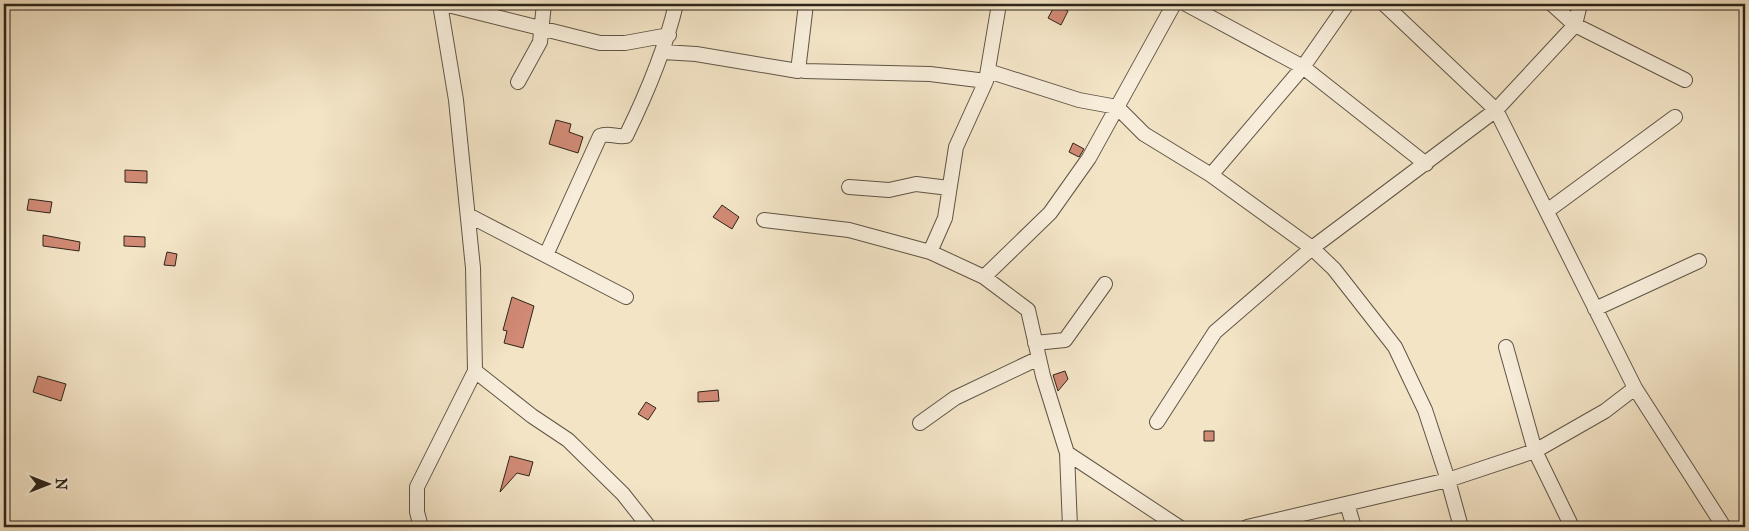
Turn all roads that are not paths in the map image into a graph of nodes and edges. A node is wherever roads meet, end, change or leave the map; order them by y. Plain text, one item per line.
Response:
1 (440, 4) edge
2 (444, 4) edge
3 (544, 4) edge
4 (676, 4) edge
5 (806, 4) edge
6 (998, 4) edge
7 (1174, 4) edge
8 (1186, 4) edge
9 (1346, 4) edge
10 (1384, 4) edge
11 (1552, 4) edge
12 (1580, 4) edge
13 (1575, 25) junction
14 (542, 28) junction
15 (669, 35) junction
16 (663, 52) junction
17 (1303, 67) junction
18 (804, 71) dead end
19 (987, 76) junction
20 (1685, 80) dead end
21 (518, 82) dead end
22 (1117, 108) junction
23 (1496, 110) junction
24 (1674, 117) dead end
25 (1426, 164) junction
26 (1211, 175) junction
27 (848, 187) dead end
28 (949, 188) junction
29 (1547, 211) junction
30 (468, 215) junction
31 (764, 220) dead end
32 (1312, 248) junction
33 (930, 252) junction
34 (546, 255) junction
35 (1699, 261) dead end
36 (984, 276) junction
37 (1105, 284) dead end
38 (626, 297) dead end
39 (1595, 309) junction
40 (1035, 343) junction
41 (1506, 347) dead end
42 (1039, 358) junction
43 (475, 371) junction
44 (1635, 388) junction
45 (1157, 422) dead end
46 (920, 423) dead end
47 (1535, 451) junction
48 (1067, 453) junction
49 (1448, 480) junction
50 (1347, 504) junction
51 (421, 527) edge
52 (649, 527) edge
53 (1070, 527) edge
54 (1179, 527) edge
55 (1247, 527) edge
56 (1354, 527) edge
57 (1460, 527) edge
58 (1572, 527) edge
59 (1724, 527) edge

1 - 30 street
2 - 14 street
3 - 14 street
4 - 15 street
5 - 16 street
6 - 19 street
7 - 22 street
8 - 17 street
9 - 17 street
10 - 23 street
11 - 13 street
12 - 13 street
13 - 20 street
13 - 23 street
14 - 15 street
14 - 21 street
15 - 16 street
16 - 34 street
17 - 25 street
17 - 26 street
18 - 19 street
19 - 22 street
19 - 28 street
22 - 26 street
22 - 36 street
23 - 25 street
23 - 29 street
24 - 29 street
25 - 32 street
26 - 32 street
27 - 28 street
28 - 33 street
29 - 39 street
30 - 34 street
30 - 43 street
31 - 33 street
32 - 45 street
32 - 49 street
33 - 36 street
34 - 38 street
35 - 39 street
36 - 40 street
37 - 40 street
39 - 44 street
40 - 42 street
41 - 47 street
42 - 46 street
42 - 48 street
43 - 51 street
43 - 52 street
44 - 47 street
44 - 59 street
47 - 49 street
47 - 58 street
48 - 53 street
48 - 54 street
49 - 50 street
49 - 57 street
50 - 55 street
50 - 56 street

